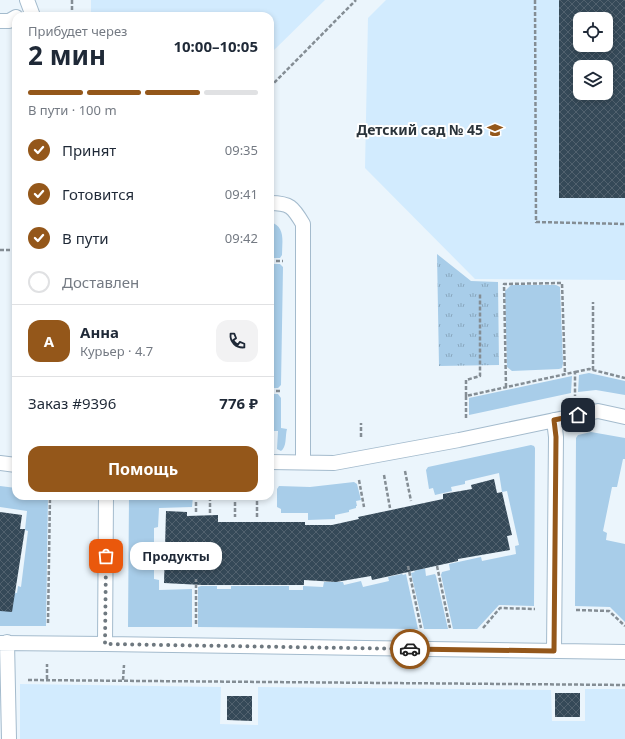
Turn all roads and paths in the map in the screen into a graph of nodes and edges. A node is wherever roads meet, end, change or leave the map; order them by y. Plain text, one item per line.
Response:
1 (72, 0) edge
2 (356, 0) edge
3 (535, 0) edge
4 (72, 12) edge
5 (12, 19) edge
6 (0, 21) edge
7 (274, 83) edge
8 (274, 203) edge
9 (625, 224) edge
10 (0, 250) edge
11 (12, 250) edge
12 (274, 260) edge
13 (286, 260) dead end
14 (480, 293) dead end
15 (593, 302) dead end
16 (593, 370) junction
17 (575, 372) junction
18 (565, 374) junction
19 (625, 378) edge
20 (506, 387) junction
21 (274, 391) edge
22 (284, 391) dead end
23 (466, 396) junction
24 (578, 415) junction
25 (625, 417) edge
26 (554, 420) junction
27 (361, 423) dead end
28 (469, 437) junction
29 (360, 441) dead end
30 (274, 462) edge
31 (303, 462) junction
32 (0, 463) edge
33 (12, 464) edge
34 (405, 468) dead end
35 (383, 473) dead end
36 (359, 478) dead end
37 (50, 500) edge
38 (106, 500) edge
39 (196, 500) edge
40 (210, 500) edge
41 (235, 500) edge
42 (257, 500) edge
43 (411, 501) dead end
44 (364, 507) dead end
45 (390, 508) dead end
46 (210, 513) dead end
47 (196, 514) dead end
48 (235, 517) dead end
49 (257, 517) dead end
50 (408, 566) dead end
51 (437, 566) dead end
52 (196, 579) dead end
53 (536, 601) dead end
54 (536, 609) dead end
55 (48, 630) dead end
56 (196, 631) dead end
57 (422, 632) dead end
58 (451, 633) dead end
59 (4, 642) edge
60 (105, 644) junction
61 (554, 651) junction
62 (625, 652) edge
63 (8, 679) junction
64 (625, 685) edge
65 (9, 739) edge

1 - 4 path
2 - 7 path
3 - 9 path
5 - 6 lane
8 - 31 lane
10 - 11 path
12 - 13 path
14 - 23 path
15 - 16 path
16 - 17 path
16 - 19 path
17 - 18 path
17 - 24 path
18 - 20 path
18 - 20 path
20 - 23 path
21 - 22 path
23 - 28 path
24 - 25 lane
24 - 26 lane
26 - 28 lane
26 - 61 lane
27 - 29 path
28 - 31 lane
30 - 31 lane
32 - 33 lane
34 - 43 path
35 - 45 path
36 - 44 path
37 - 55 path
38 - 60 lane
39 - 47 path
40 - 46 path
41 - 48 path
42 - 49 path
50 - 57 path
51 - 58 path
52 - 56 path
53 - 54 path
59 - 60 lane
59 - 63 lane
60 - 61 lane
61 - 62 lane
63 - 64 path
63 - 65 lane

